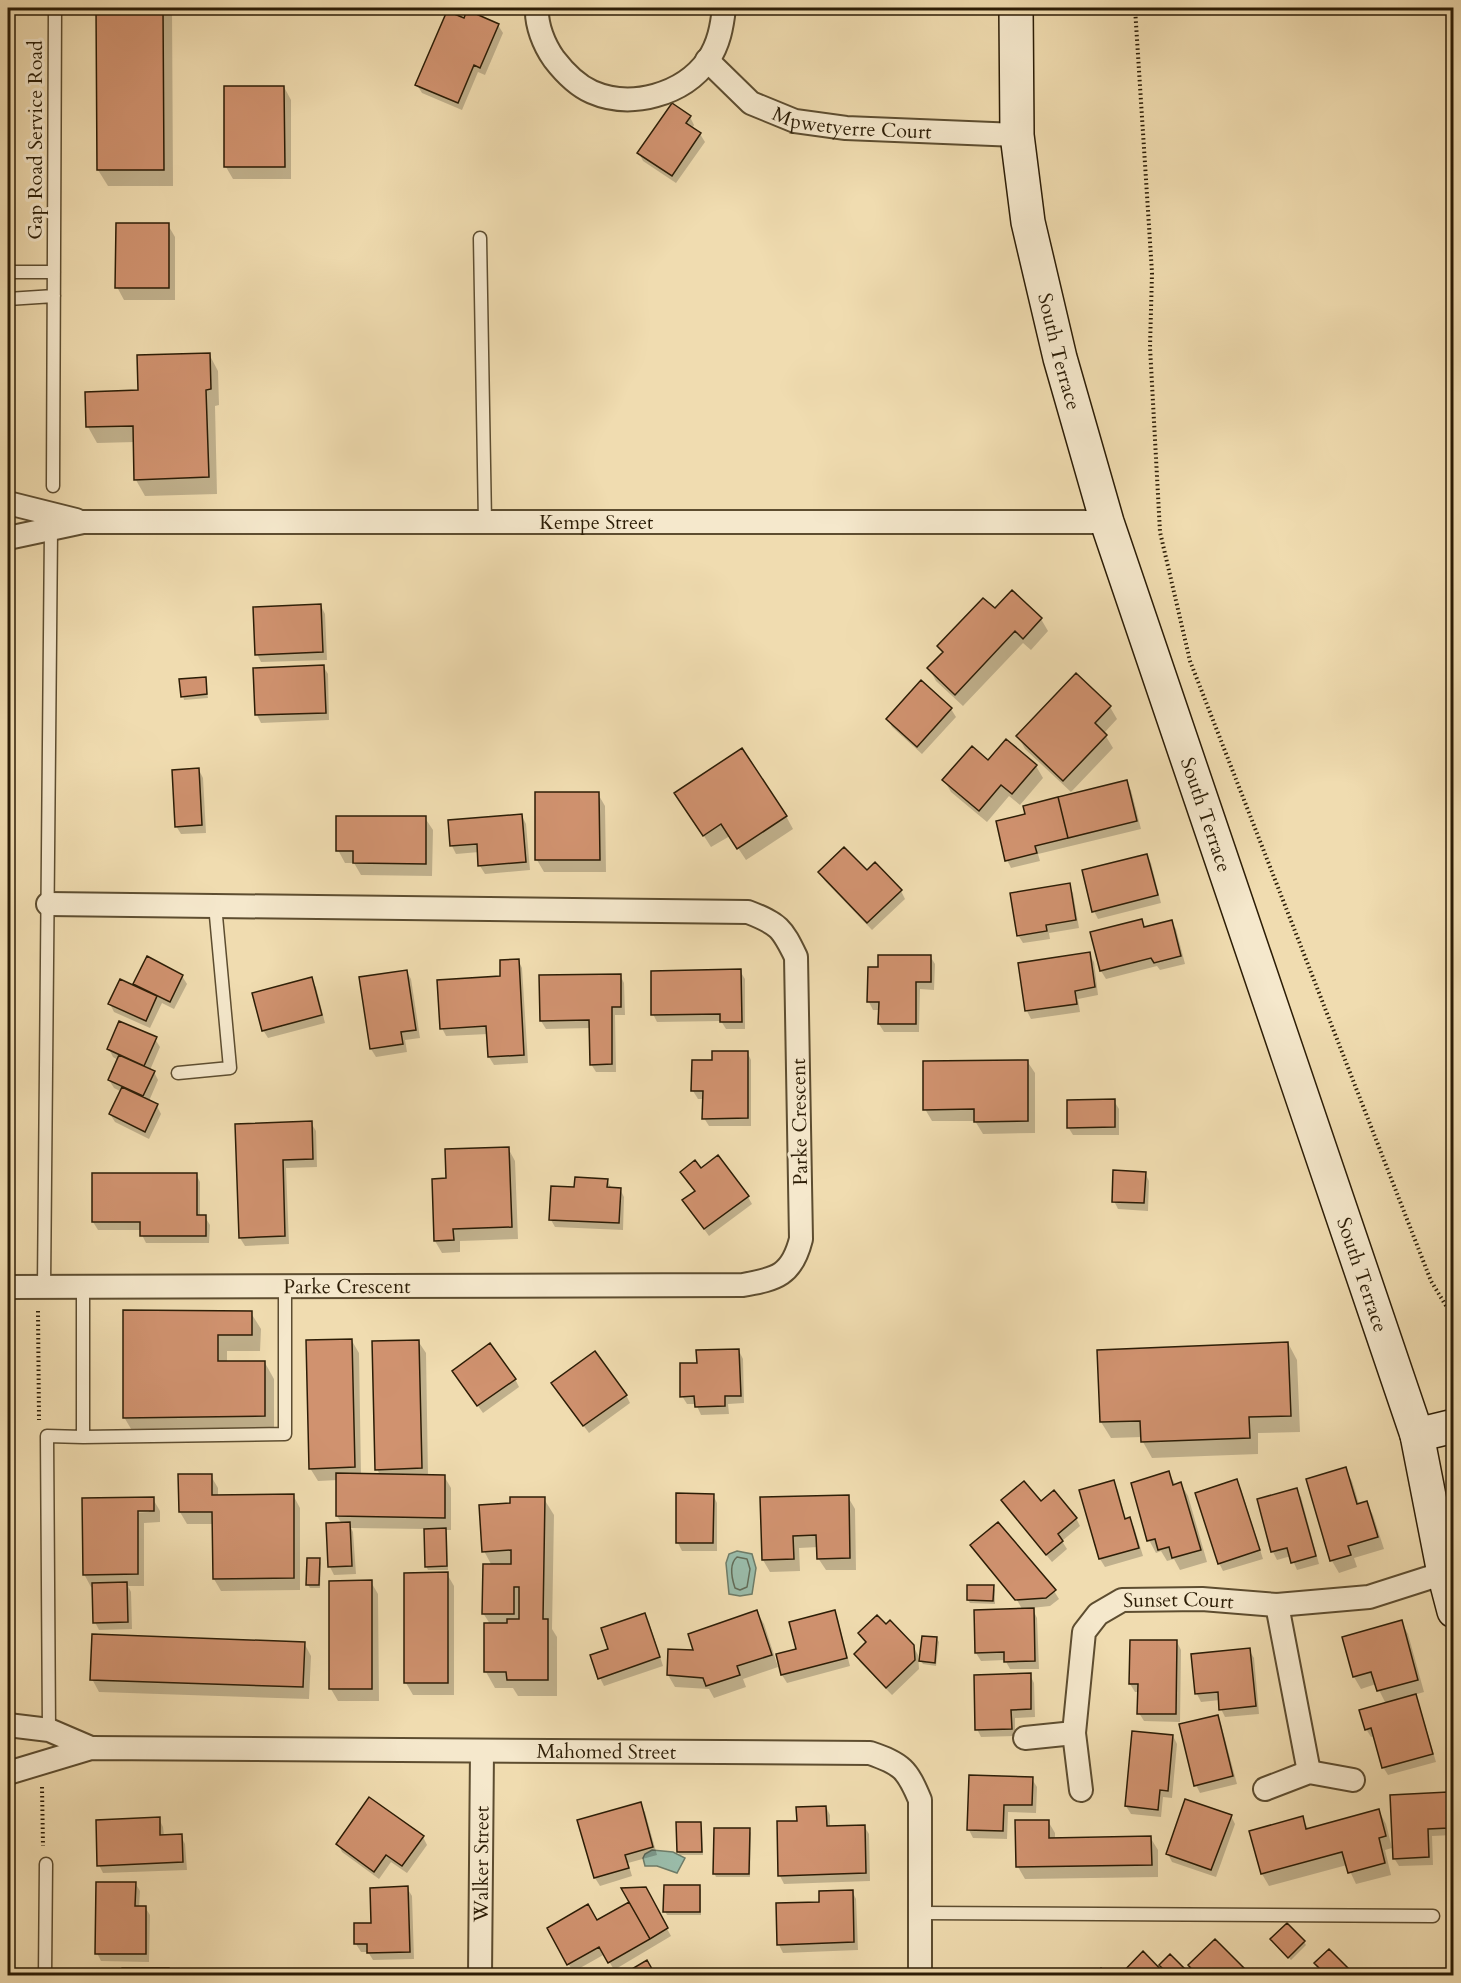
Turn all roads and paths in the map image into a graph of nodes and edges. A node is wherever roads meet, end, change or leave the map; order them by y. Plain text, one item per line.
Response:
1 (55, 8) edge
2 (537, 8) edge
3 (724, 8) edge
4 (1016, 8) edge
5 (1135, 8) edge
6 (707, 60) junction
7 (1017, 135) junction
8 (480, 238) dead end
9 (8, 272) edge
10 (54, 272) junction
11 (54, 296) junction
12 (8, 299) edge
13 (53, 486) dead end
14 (8, 503) edge
15 (51, 521) junction
16 (485, 522) junction
17 (1107, 522) junction
18 (8, 538) edge
19 (48, 904) junction
20 (215, 905) junction
21 (178, 1074) dead end
22 (41, 1286) junction
23 (285, 1286) junction
24 (8, 1287) edge
25 (83, 1287) junction
26 (1454, 1319) edge
27 (1454, 1426) edge
28 (47, 1436) junction
29 (1417, 1436) junction
30 (83, 1437) junction
31 (1444, 1573) junction
32 (1277, 1605) junction
33 (1454, 1611) edge
34 (8, 1725) edge
35 (49, 1730) junction
36 (1074, 1733) junction
37 (1025, 1738) dead end
38 (92, 1748) junction
39 (482, 1751) junction
40 (46, 1762) junction
41 (1309, 1772) junction
42 (8, 1773) edge
43 (1353, 1780) dead end
44 (1265, 1789) dead end
45 (1081, 1790) dead end
46 (46, 1864) joint
47 (920, 1913) junction
48 (1434, 1916) dead end
49 (45, 1976) edge
50 (480, 1976) edge
51 (920, 1976) edge

1 - 10 lane, Gap Road Service Road
2 - 6 street
3 - 6 street
4 - 7 street, South Terrace
5 - 26 path
6 - 7 street, Mpwetyerre Court
7 - 17 street, South Terrace
8 - 16 lane
9 - 10 lane
10 - 11 lane, Gap Road Service Road
11 - 12 lane
11 - 13 lane, Gap Road Service Road
14 - 15 street, Kempe Street
15 - 16 street, Kempe Street
15 - 18 street, Kempe Street
15 - 19 lane
16 - 17 street, Kempe Street
17 - 29 street, South Terrace
19 - 20 street, Parke Crescent
19 - 22 lane
20 - 21 lane
20 - 23 street, Parke Crescent
22 - 24 street, Parke Crescent
22 - 25 street, Parke Crescent
22 - 28 path
23 - 25 street, Parke Crescent
23 - 30 lane
25 - 30 lane
27 - 29 street
28 - 30 lane
28 - 35 lane
29 - 31 street, South Terrace
31 - 32 street, Sunset Court
31 - 33 street, South Terrace
32 - 36 street, Sunset Court
32 - 41 street
34 - 35 street, Mahomed Street
35 - 38 street, Mahomed Street
35 - 40 street
36 - 37 street
36 - 45 street, Sunset Court
38 - 39 street, Mahomed Street
38 - 40 street, Mahomed Street
39 - 47 street, Mahomed Street
39 - 50 street, Walker Street
40 - 42 street, Mahomed Street
40 - 46 path
41 - 43 street
41 - 44 street
46 - 49 lane
47 - 48 lane
47 - 51 street, Mahomed Street

